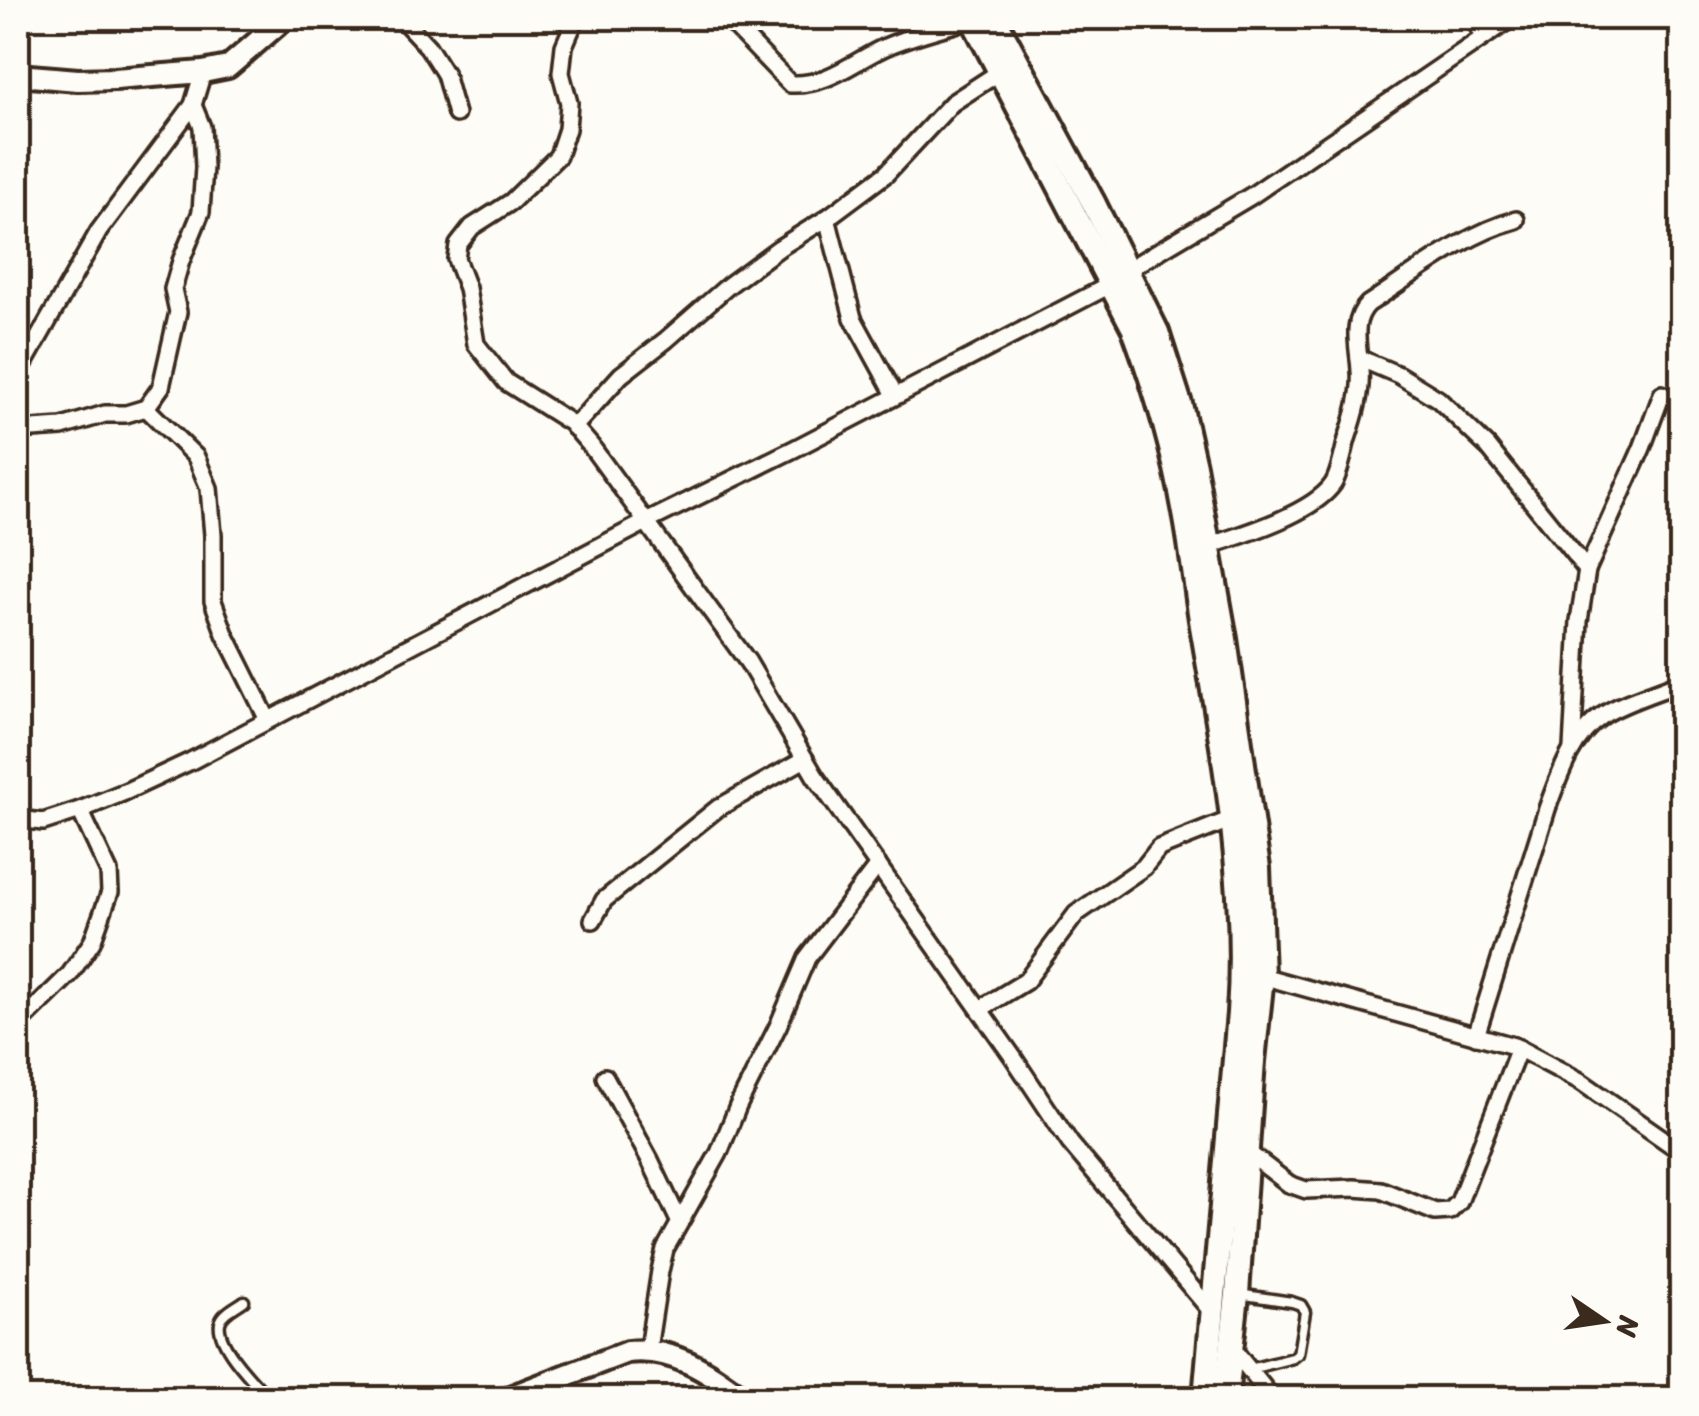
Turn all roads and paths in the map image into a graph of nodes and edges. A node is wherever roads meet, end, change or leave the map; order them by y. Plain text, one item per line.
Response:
1 (285, 18) edge
2 (401, 18) edge
3 (576, 18) edge
4 (727, 18) edge
5 (979, 18) edge
6 (1472, 18) edge
7 (1512, 18) edge
8 (1485, 36) junction
9 (1001, 71) junction
10 (203, 72) junction
11 (18, 75) edge
12 (194, 105) junction
13 (456, 114) dead end
14 (827, 218) junction
15 (1516, 220) dead end
16 (1119, 277) junction
17 (1359, 358) junction
18 (18, 374) edge
19 (1662, 394) dead end
20 (895, 395) junction
21 (146, 408) junction
22 (574, 426) junction
23 (18, 430) edge
24 (646, 522) junction
25 (1208, 546) junction
26 (1587, 570) junction
27 (1682, 682) edge
28 (268, 720) junction
29 (1572, 753) junction
30 (805, 759) junction
31 (80, 810) junction
32 (1232, 819) junction
33 (19, 822) edge
34 (878, 864) junction
35 (592, 920) dead end
36 (1262, 976) junction
37 (980, 1009) junction
38 (18, 1025) edge
39 (1476, 1036) junction
40 (1519, 1048) junction
41 (605, 1078) dead end
42 (1246, 1151) junction
43 (1682, 1152) edge
44 (679, 1221) junction
45 (1237, 1294) junction
46 (244, 1302) dead end
47 (1212, 1311) junction
48 (1231, 1347) junction
49 (648, 1349) junction
50 (1250, 1368) junction
51 (269, 1398) edge
52 (506, 1398) edge
53 (743, 1398) edge
54 (1204, 1398) edge
55 (1226, 1398) edge
56 (1272, 1398) edge

1 - 10 street
2 - 13 street
3 - 22 street
4 - 5 street
5 - 9 main road
5 - 16 main road
6 - 8 street
7 - 8 street
8 - 16 street
9 - 14 street
9 - 16 main road
10 - 11 street
10 - 12 street
12 - 18 street
12 - 21 street
14 - 20 street
14 - 22 street
15 - 17 street
16 - 20 street
16 - 25 main road
16 - 32 main road
17 - 25 street
17 - 26 street
19 - 26 street
20 - 24 street
21 - 23 street
21 - 28 street
22 - 24 street
24 - 28 street
24 - 30 street
25 - 36 main road
26 - 29 street
27 - 29 street
28 - 31 street
29 - 39 street
30 - 34 street
30 - 35 street
31 - 33 street
31 - 38 street
32 - 37 street
32 - 47 main road
34 - 37 street
34 - 44 street
36 - 39 street
36 - 42 main road
37 - 47 street
39 - 40 street
40 - 42 street
40 - 43 street
41 - 44 street
42 - 45 main road
44 - 49 street
45 - 48 main road
45 - 50 lane
46 - 51 lane
47 - 54 main road
48 - 50 street
48 - 55 main road
49 - 52 street
49 - 53 street
50 - 56 street

